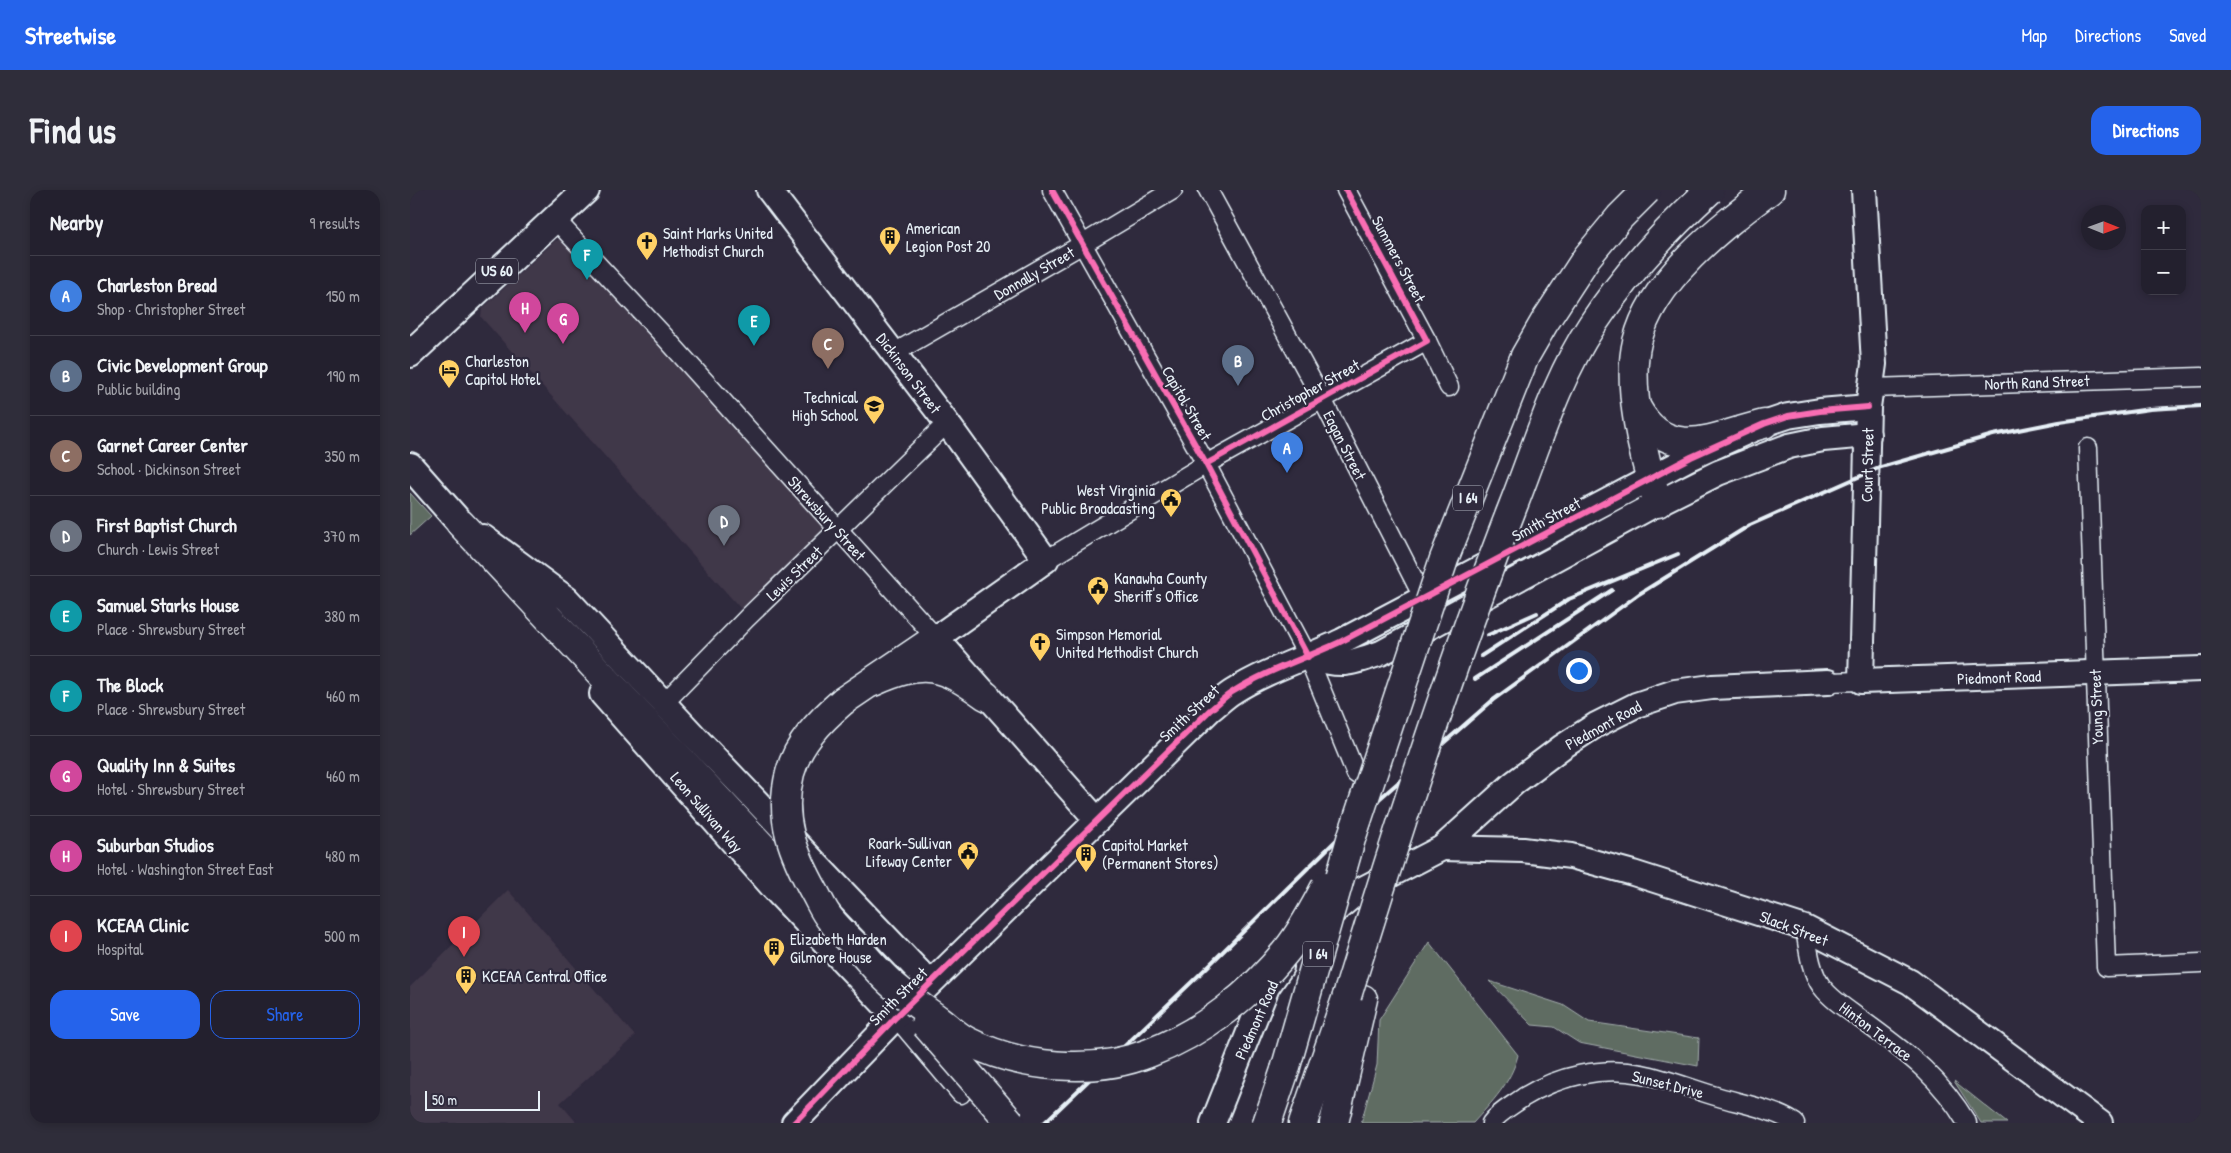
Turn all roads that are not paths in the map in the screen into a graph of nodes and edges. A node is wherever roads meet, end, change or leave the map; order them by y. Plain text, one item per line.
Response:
1 (586, 190) edge
2 (768, 190) edge
3 (1052, 190) edge
4 (1173, 190) edge
5 (1208, 190) edge
6 (1346, 190) edge
7 (1647, 190) edge
8 (1710, 190) edge
9 (1770, 190) edge
10 (1864, 190) edge
11 (554, 218) junction
12 (1083, 244) junction
13 (1427, 341) junction
14 (894, 353) junction
15 (410, 354) edge
16 (2201, 377) edge
17 (1449, 388) dead end
18 (1870, 398) junction
19 (1322, 399) junction
20 (1637, 407) junction
21 (947, 423) junction
22 (1764, 424) junction
23 (1868, 435) junction
24 (2088, 448) dead end
25 (1206, 464) junction
26 (410, 466) edge
27 (1654, 491) junction
28 (462, 524) junction
29 (837, 529) junction
30 (1046, 560) junction
31 (1424, 598) junction
32 (1435, 623) junction
33 (936, 638) junction
34 (1308, 657) junction
35 (2201, 669) edge
36 (2095, 674) junction
37 (873, 682) junction
38 (1828, 682) joint
39 (1860, 682) junction
40 (986, 696) junction
41 (664, 703) junction
42 (1356, 774) dead end
43 (1097, 820) junction
44 (1351, 839) junction
45 (1442, 848) junction
46 (829, 918) junction
47 (1805, 928) junction
48 (2201, 963) edge
49 (930, 983) junction
50 (893, 986) junction
51 (1355, 997) junction
52 (896, 1018) junction
53 (962, 1094) dead end
54 (794, 1123) edge
55 (1011, 1123) edge
56 (1213, 1123) edge
57 (1267, 1123) edge
58 (1304, 1123) edge
59 (1334, 1123) edge
60 (1491, 1123) edge
61 (1795, 1123) edge
62 (1967, 1123) edge
63 (2100, 1123) edge

1 - 11 main road, US 60
2 - 14 street, Dickinson Street
3 - 12 street, Capitol Street
4 - 12 street, Donnally Street
5 - 19 street, Eagan Street
6 - 13 street, Summers Street
7 - 44 highway, I 64, bridge
8 - 51 highway, I 64, bridge
9 - 20 highway
10 - 18 street, Court Street
11 - 15 main road, US 60
11 - 29 street, Shrewsbury Street
12 - 14 street, Donnally Street
12 - 25 street, Capitol Street
13 - 17 street, Summers Street
13 - 19 street, Christopher Street
14 - 21 street, Dickinson Street
16 - 18 street, North Rand Street
18 - 22 street, Smith Street
18 - 23 street, Court Street
19 - 25 street, Christopher Street
19 - 31 street, Eagan Street
20 - 22 highway
20 - 27 highway
21 - 29 street, Lewis Street
21 - 30 street, Dickinson Street
22 - 27 street, Smith Street
23 - 27 street, Smith Street
23 - 39 street, Court Street
24 - 36 street, Young Street
25 - 30 street, Christopher Street
25 - 34 street, Capitol Street
26 - 28 main road, Leon Sullivan Way
27 - 31 street, Smith Street
27 - 32 street, Smith Street
28 - 41 street, Leon Sullivan Way
28 - 46 highway, bridge
28 - 52 street, Leon Sullivan Way
29 - 33 street, Shrewsbury Street
29 - 41 street, Lewis Street
30 - 33 street, Christopher Street
31 - 32 street, Eagan Street
31 - 34 street, Smith Street
32 - 34 street, Smith Street
33 - 37 highway
33 - 40 street, Shrewsbury Street
34 - 42 street, Capitol Street
34 - 43 street, Smith Street
35 - 36 street, Piedmont Road
36 - 39 street, Piedmont Road
36 - 48 street, Young Street
37 - 40 highway
37 - 46 highway, bridge
38 - 39 street, Piedmont Road
38 - 45 street, Piedmont Road
40 - 43 street, Shrewsbury Street
41 - 49 street, Leon Sullivan Way
43 - 49 street, Smith Street
44 - 50 highway, bridge
44 - 57 highway, I 64, bridge
45 - 47 street, Slack Street
45 - 56 street, Piedmont Road
46 - 50 highway, bridge
47 - 62 street, Hinton Terrace
47 - 63 street, Slack Street
49 - 52 street, Smith Street
50 - 55 highway, bridge
51 - 58 highway, I 64
51 - 59 highway
52 - 53 street, Leon Sullivan Way
52 - 54 street, Smith Street
60 - 61 street, Sunset Drive

